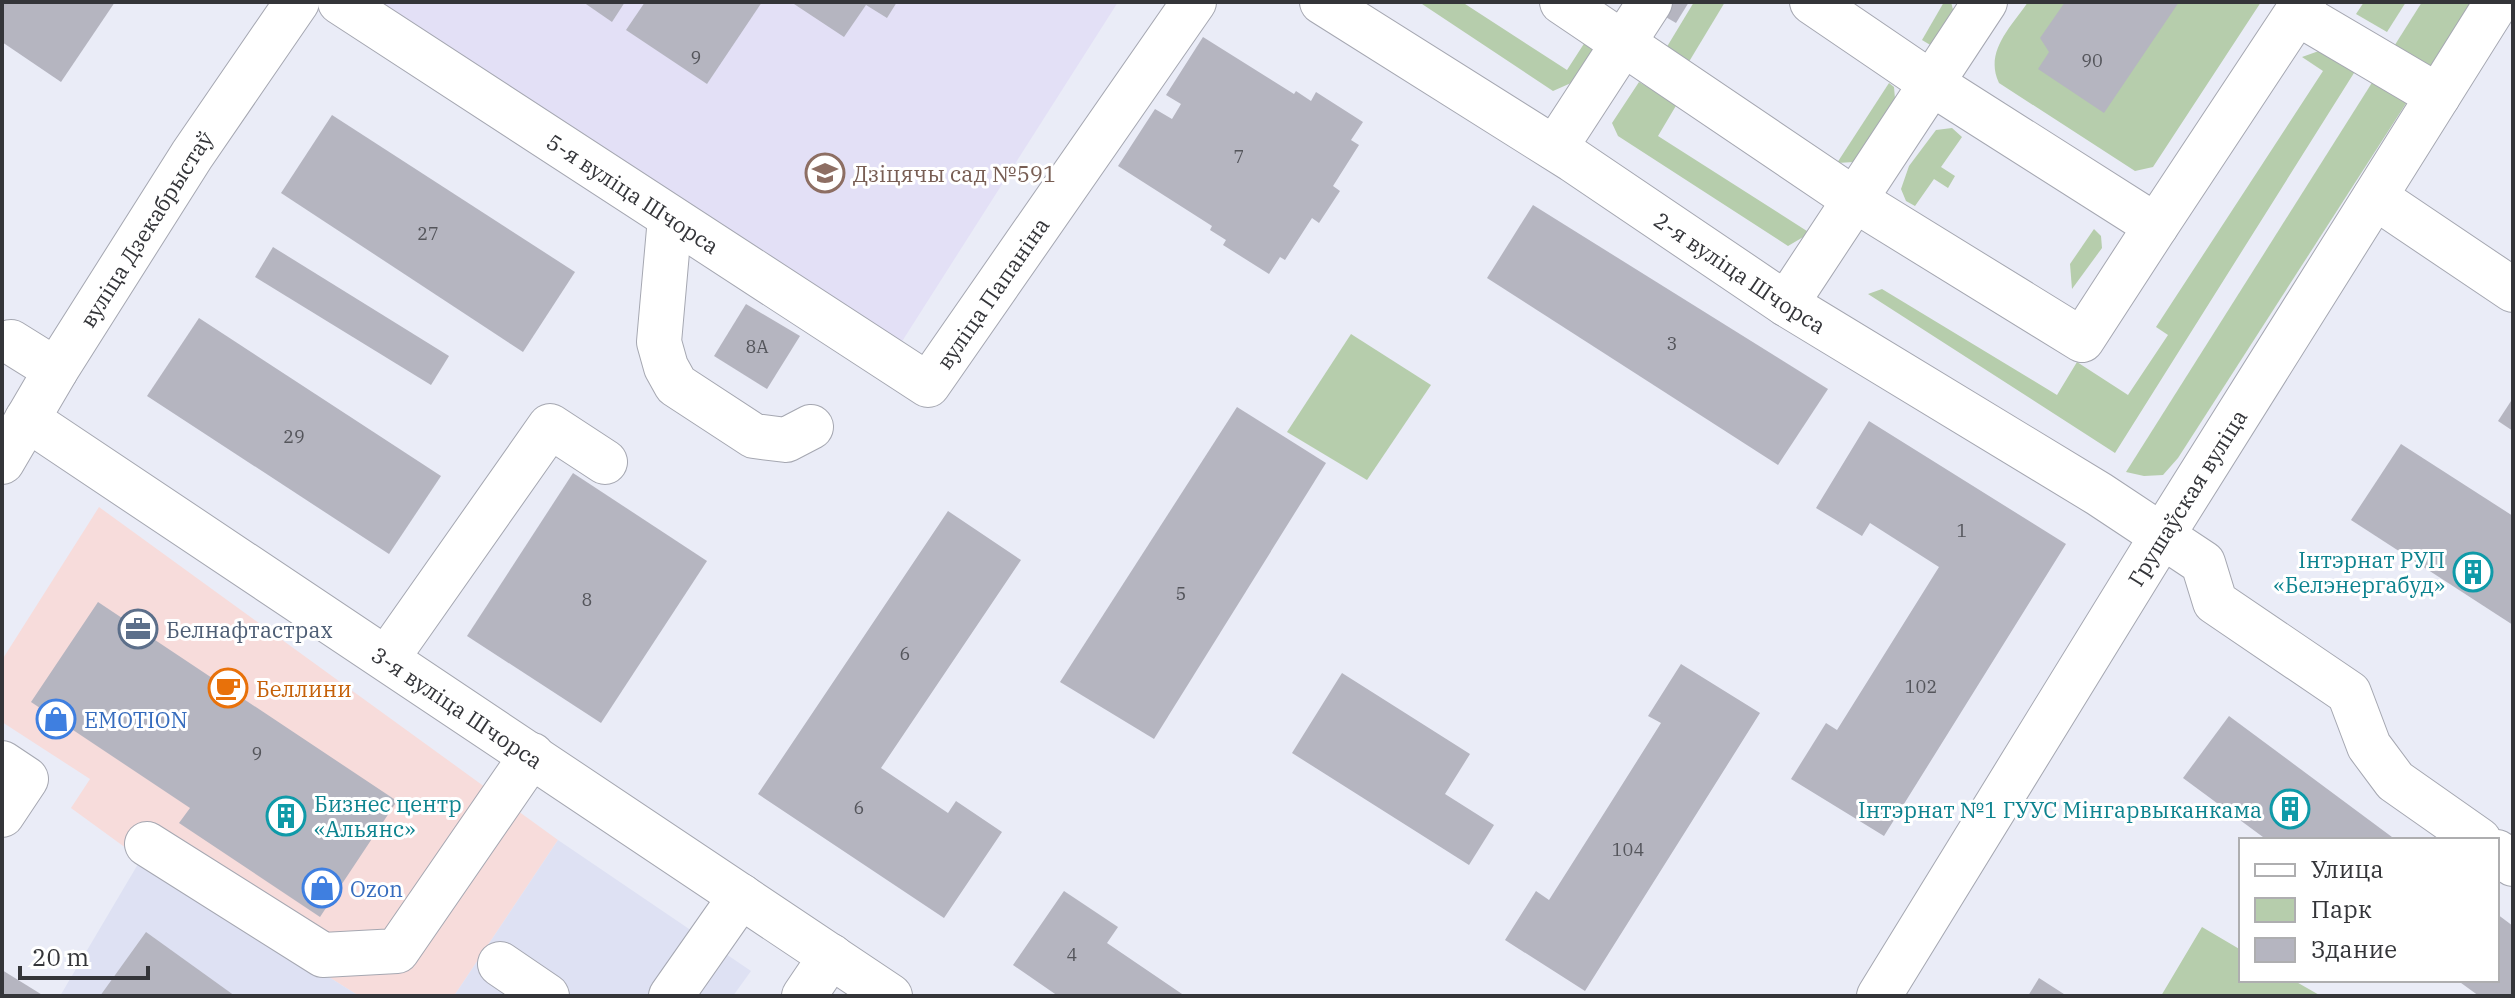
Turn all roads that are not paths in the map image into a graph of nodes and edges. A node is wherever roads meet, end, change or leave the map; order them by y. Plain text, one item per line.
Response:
1 (297, 2) edge
2 (340, 2) edge
3 (1194, 2) edge
4 (1322, 2) edge
5 (1562, 2) edge
6 (1650, 2) edge
7 (1812, 2) edge
8 (1985, 2) edge
9 (2497, 2) edge
10 (2300, 8) edge
11 (1623, 43) junction
12 (1931, 83) junction
13 (2438, 96) junction
14 (1555, 148) junction
15 (2375, 197) junction
16 (1855, 200) junction
17 (670, 218) junction
18 (2156, 226) junction
19 (2513, 290) edge
20 (1786, 304) junction
21 (11, 342) dead end
22 (56, 370) junction
23 (928, 385) joint
24 (27, 419) junction
25 (811, 427) dead end
26 (2, 462) edge
27 (605, 462) dead end
28 (2162, 536) junction
29 (387, 658) junction
30 (532, 755) junction
31 (2, 763) edge
32 (2, 815) edge
33 (2476, 838) edge
34 (147, 844) dead end
35 (741, 896) junction
36 (831, 956) junction
37 (500, 964) dead end
38 (547, 996) edge
39 (671, 996) edge
40 (804, 996) edge
41 (890, 996) edge
42 (1879, 996) edge

1 - 22 street, вуліца Дзекабрыстаў
2 - 17 street, 5-я вуліца Шчорса
3 - 23 street, вуліца Папаніна
4 - 14 street, 2-я вуліца Шчорса
5 - 11 street
6 - 11 street
7 - 12 street
8 - 12 street
9 - 13 street, Грушаўская вуліца
10 - 13 street
10 - 18 street
11 - 14 street
11 - 16 street
12 - 16 street
12 - 18 street
13 - 15 street, Грушаўская вуліца
14 - 20 street, 2-я вуліца Шчорса
15 - 19 street
15 - 28 street, Грушаўская вуліца
16 - 18 street
16 - 20 street
17 - 23 street, 5-я вуліца Шчорса
17 - 25 street
20 - 28 street, 2-я вуліца Шчорса
21 - 22 street
22 - 24 street, вуліца Дзекабрыстаў
24 - 26 street, вуліца Дзекабрыстаў
24 - 29 street, 3-я вуліца Шчорса
27 - 29 street
28 - 33 street, 2-я вуліца Шчорса
28 - 42 street, Грушаўская вуліца
29 - 30 street, 3-я вуліца Шчорса
30 - 34 street
30 - 35 street, 3-я вуліца Шчорса
31 - 32 street
35 - 36 street, 3-я вуліца Шчорса
35 - 39 street
36 - 40 street
36 - 41 street, 3-я вуліца Шчорса
37 - 38 street

